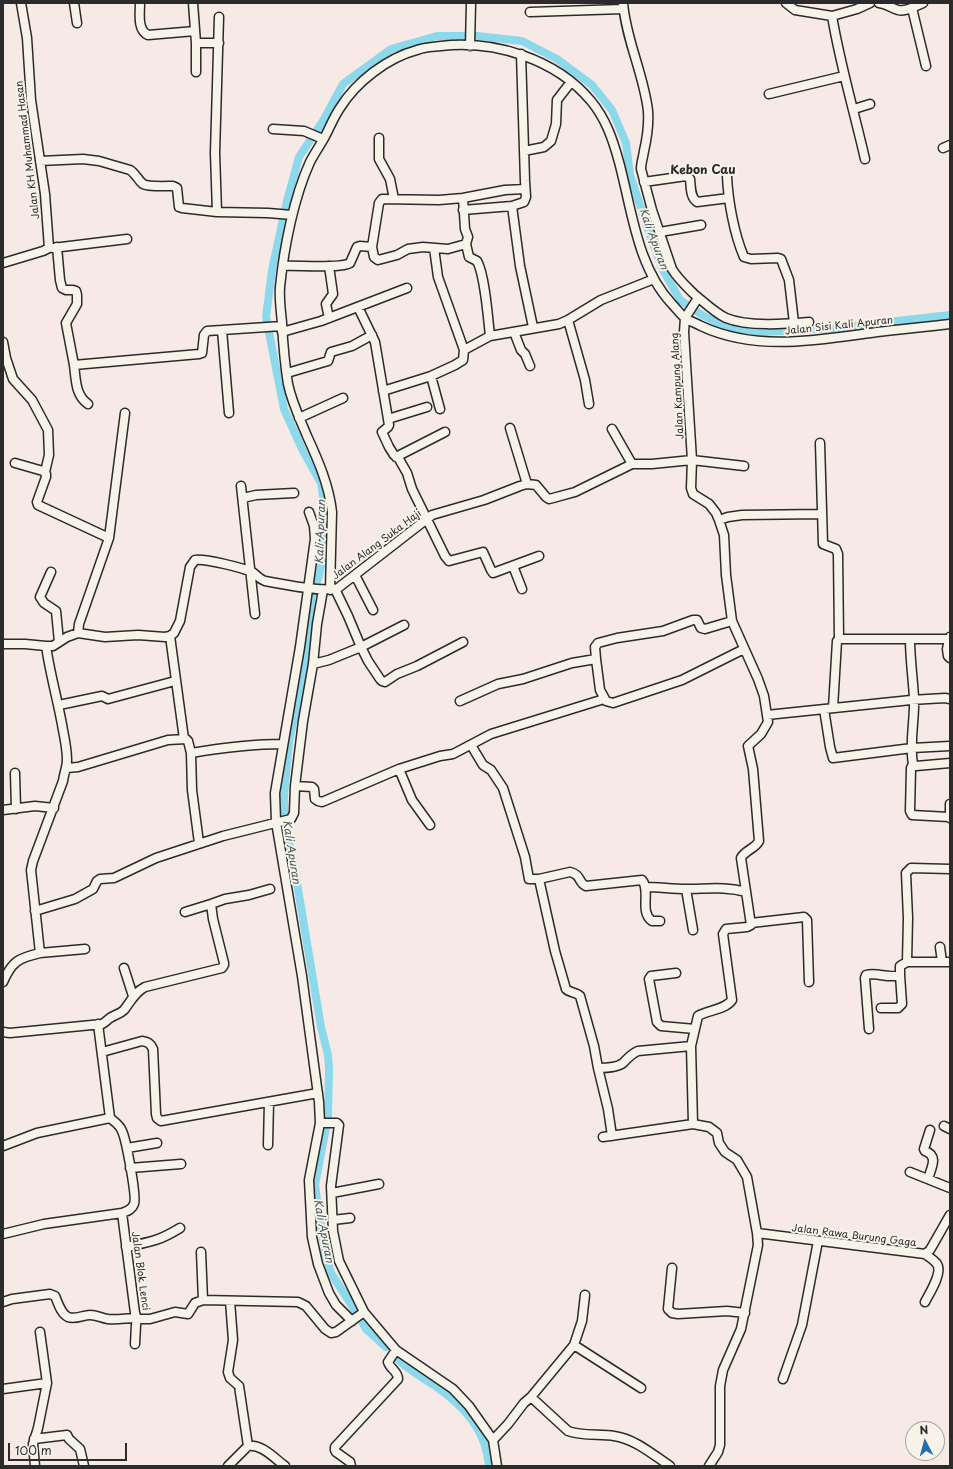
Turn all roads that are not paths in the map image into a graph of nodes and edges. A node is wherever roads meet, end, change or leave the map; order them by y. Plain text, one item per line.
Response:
1 (21, 3) edge
2 (74, 3) edge
3 (140, 3) edge
4 (193, 3) edge
5 (471, 3) edge
6 (786, 3) edge
7 (870, 3) edge
8 (879, 3) edge
9 (923, 3) edge
10 (623, 6) edge
11 (912, 8) junction
12 (530, 12) dead end
13 (832, 16) junction
14 (219, 17) dead end
15 (77, 23) dead end
16 (195, 31) junction
17 (196, 42) junction
18 (218, 43) junction
19 (470, 46) junction
20 (521, 54) junction
21 (926, 66) dead end
22 (196, 72) dead end
23 (844, 76) junction
24 (571, 82) junction
25 (769, 94) dead end
26 (870, 104) dead end
27 (854, 109) junction
28 (273, 129) dead end
29 (321, 138) junction
30 (379, 138) dead end
31 (524, 151) junction
32 (865, 159) dead end
33 (40, 161) junction
34 (727, 176) dead end
35 (644, 182) junction
36 (525, 189) junction
37 (462, 198) junction
38 (729, 198) junction
39 (394, 199) junction
40 (512, 206) junction
41 (463, 210) junction
42 (217, 212) junction
43 (290, 215) junction
44 (701, 225) dead end
45 (660, 232) junction
46 (127, 239) dead end
47 (466, 244) junction
48 (372, 247) junction
49 (53, 248) junction
50 (434, 248) junction
51 (3, 263) edge
52 (283, 266) junction
53 (329, 266) junction
54 (654, 279) junction
55 (407, 288) dead end
56 (697, 300) junction
57 (358, 307) junction
58 (687, 315) junction
59 (329, 318) junction
60 (568, 320) junction
61 (809, 322) dead end
62 (794, 323) junction
63 (950, 324) edge
64 (533, 327) junction
65 (280, 328) junction
66 (222, 330) junction
67 (514, 332) junction
68 (372, 335) junction
69 (490, 336) junction
70 (3, 342) edge
71 (464, 350) junction
72 (74, 365) junction
73 (530, 366) dead end
74 (287, 373) junction
75 (431, 376) junction
76 (383, 391) junction
77 (343, 398) dead end
78 (88, 404) dead end
79 (589, 404) dead end
80 (426, 407) dead end
81 (440, 409) dead end
82 (125, 413) dead end
83 (229, 413) dead end
84 (299, 418) junction
85 (388, 419) junction
86 (510, 428) dead end
87 (612, 429) dead end
88 (445, 432) dead end
89 (820, 444) dead end
90 (396, 457) junction
91 (692, 460) junction
92 (15, 463) dead end
93 (632, 464) junction
94 (744, 466) dead end
95 (45, 472) junction
96 (527, 484) junction
97 (241, 486) dead end
98 (294, 493) dead end
99 (243, 498) junction
100 (309, 512) dead end
101 (822, 514) junction
102 (426, 519) junction
103 (719, 520) junction
104 (109, 538) junction
105 (539, 556) dead end
106 (513, 566) junction
107 (51, 572) dead end
108 (251, 572) junction
109 (354, 575) junction
110 (321, 589) junction
111 (522, 589) dead end
112 (372, 610) dead end
113 (255, 614) dead end
114 (732, 621) junction
115 (404, 625) dead end
116 (78, 633) junction
117 (170, 636) junction
118 (949, 638) edge
119 (839, 639) junction
120 (910, 639) junction
121 (59, 642) junction
122 (463, 642) dead end
123 (3, 644) edge
124 (46, 646) junction
125 (361, 647) junction
126 (744, 649) junction
127 (596, 658) junction
128 (950, 658) edge
129 (313, 664) junction
130 (175, 681) junction
131 (604, 698) junction
132 (914, 699) junction
133 (950, 699) edge
134 (460, 701) dead end
135 (59, 705) junction
136 (833, 708) junction
137 (824, 709) junction
138 (767, 715) junction
139 (184, 739) junction
140 (283, 744) junction
141 (471, 745) junction
142 (950, 746) edge
143 (912, 748) junction
144 (191, 753) junction
145 (950, 763) edge
146 (913, 764) junction
147 (67, 768) junction
148 (399, 769) junction
149 (15, 773) dead end
150 (295, 786) junction
151 (950, 804) edge
152 (54, 808) junction
153 (16, 809) junction
154 (3, 810) edge
155 (950, 817) edge
156 (278, 822) junction
157 (430, 825) dead end
158 (199, 843) junction
159 (950, 869) edge
160 (539, 879) junction
161 (645, 887) junction
162 (270, 889) dead end
163 (686, 889) junction
164 (746, 892) junction
165 (211, 904) junction
166 (36, 911) junction
167 (185, 912) dead end
168 (660, 921) dead end
169 (751, 923) junction
170 (693, 930) dead end
171 (940, 947) dead end
172 (86, 949) dead end
173 (40, 953) junction
174 (907, 962) junction
175 (946, 962) edge
176 (124, 968) dead end
177 (676, 973) dead end
178 (900, 975) junction
179 (4, 976) edge
180 (809, 982) dead end
181 (133, 996) junction
182 (881, 1008) dead end
183 (98, 1024) junction
184 (695, 1029) junction
185 (869, 1029) dead end
186 (3, 1032) edge
187 (691, 1046) junction
188 (102, 1052) junction
189 (598, 1068) junction
190 (318, 1093) junction
191 (269, 1102) junction
192 (110, 1118) junction
193 (322, 1123) junction
194 (694, 1124) junction
195 (930, 1130) dead end
196 (157, 1143) dead end
197 (268, 1145) dead end
198 (3, 1146) edge
199 (127, 1148) junction
200 (181, 1164) dead end
201 (130, 1168) junction
202 (910, 1172) dead end
203 (928, 1179) junction
204 (378, 1184) dead end
205 (950, 1188) edge
206 (332, 1193) junction
207 (122, 1213) junction
208 (950, 1215) edge
209 (350, 1218) dead end
210 (333, 1220) junction
211 (180, 1228) dead end
212 (757, 1233) junction
213 (3, 1234) edge
214 (818, 1241) junction
215 (126, 1246) junction
216 (201, 1252) dead end
217 (925, 1254) junction
218 (672, 1268) dead end
219 (585, 1295) dead end
220 (203, 1300) junction
221 (230, 1301) junction
222 (3, 1302) edge
223 (925, 1302) dead end
224 (364, 1312) junction
225 (745, 1312) junction
226 (137, 1318) junction
227 (352, 1321) junction
228 (40, 1332) dead end
229 (136, 1344) dead end
230 (574, 1345) junction
231 (396, 1350) junction
232 (783, 1379) dead end
233 (47, 1383) junction
234 (641, 1388) dead end
235 (3, 1389) edge
236 (531, 1397) junction
237 (34, 1439) junction
238 (493, 1440) junction
239 (248, 1446) junction
240 (35, 1466) edge
241 (84, 1466) edge
242 (228, 1466) edge
243 (285, 1466) edge
244 (351, 1466) edge
245 (496, 1466) edge
246 (670, 1466) edge
247 (708, 1466) edge

1 - 33 street, Jalan KH Muhammad Hasan
2 - 15 street
3 - 16 street
4 - 16 street
5 - 19 street
6 - 13 street
7 - 13 street
8 - 11 street
9 - 11 street
10 - 12 street
10 - 35 street
11 - 21 street
13 - 23 street
14 - 18 street
16 - 17 street
17 - 18 street
17 - 22 street
18 - 42 street
19 - 20 street, Jalan Sisi Kali Apuran
19 - 29 street, Jalan Sisi Kali Apuran
20 - 24 street, Jalan Sisi Kali Apuran
20 - 31 street
23 - 25 street
23 - 27 street
24 - 31 street
24 - 54 street, Jalan Sisi Kali Apuran
26 - 27 street
27 - 32 street
28 - 29 street
29 - 43 street, Jalan Sisi Kali Apuran
30 - 39 street
31 - 36 street
33 - 42 street
33 - 49 street, Jalan KH Muhammad Hasan
34 - 38 street
35 - 38 street
35 - 45 street
36 - 37 street
36 - 40 street
37 - 39 street
37 - 41 street
38 - 62 street
39 - 48 street
40 - 41 street
40 - 64 street
41 - 47 street
42 - 43 street
43 - 52 street, Jalan Sisi Kali Apuran
44 - 45 street
45 - 56 street
46 - 49 street
47 - 50 street
47 - 69 street
48 - 50 street
48 - 53 street
49 - 51 street
49 - 72 street, Jalan KH Muhammad Hasan
50 - 71 street
52 - 53 street
52 - 65 street, Jalan Sisi Kali Apuran
53 - 59 street
54 - 58 street, Jalan Sisi Kali Apuran
54 - 60 street
55 - 57 street
56 - 58 street
56 - 62 street
57 - 59 street
57 - 68 street
58 - 63 street, Jalan Sisi Kali Apuran
58 - 91 street, Jalan Kampung Alang
59 - 65 street
60 - 64 street
60 - 79 street
61 - 62 street
64 - 67 street
65 - 66 street
65 - 74 street, Jalan Sisi Kali Apuran
66 - 72 street
66 - 83 street
67 - 69 street
67 - 73 street
68 - 74 street
68 - 76 street
69 - 71 street
70 - 95 street
71 - 75 street
72 - 78 street
74 - 84 street, Jalan Sisi Kali Apuran
75 - 76 street
75 - 81 street
76 - 85 street
77 - 84 street
80 - 85 street
82 - 104 street
84 - 110 street, Jalan Sisi Kali Apuran
85 - 90 street
86 - 96 street
87 - 93 street
88 - 90 street
89 - 101 street
90 - 102 street
91 - 93 street
91 - 94 street
91 - 103 street
92 - 95 street
93 - 96 street
95 - 104 street
96 - 102 street, Jalan Alang Suka Haji
97 - 99 street
98 - 99 street
99 - 108 street
100 - 110 street
101 - 103 street
101 - 119 street
102 - 106 street
102 - 109 street, Jalan Alang Suka Haji
103 - 114 street
104 - 116 street
105 - 106 street
106 - 111 street
107 - 121 street
108 - 110 street
108 - 113 street
108 - 117 street
109 - 110 street, Jalan Alang Suka Haji
109 - 112 street
110 - 125 street
110 - 129 street
110 - 140 street
114 - 126 street
114 - 127 street
115 - 125 street
116 - 117 street
116 - 121 street
117 - 130 street
118 - 120 street
118 - 128 street
119 - 120 street
119 - 136 street
120 - 132 street
121 - 124 street
122 - 125 street
123 - 124 street
124 - 135 street
125 - 129 street
126 - 131 street
126 - 138 street
127 - 131 street
127 - 134 street
129 - 150 street
130 - 135 street
130 - 139 street
131 - 141 street
132 - 133 street
132 - 136 street
132 - 143 street
135 - 147 street
136 - 137 street
137 - 138 street
137 - 143 street
138 - 164 street
139 - 144 street
139 - 147 street
140 - 144 street
140 - 156 street
141 - 148 street
141 - 160 street
142 - 143 street
143 - 146 street
144 - 158 street
145 - 146 street
146 - 155 street
147 - 152 street
148 - 150 street
148 - 157 street
149 - 153 street
150 - 156 street
151 - 155 street
152 - 153 street
152 - 166 street
153 - 154 street
156 - 158 street
156 - 190 street
158 - 166 street
159 - 174 street
160 - 161 street
160 - 189 street
161 - 163 street
161 - 168 street
162 - 165 street
163 - 164 street
163 - 170 street
164 - 169 street
165 - 167 street
165 - 181 street
166 - 173 street
169 - 180 street
169 - 184 street
171 - 175 street
172 - 173 street
173 - 179 street
174 - 175 street
174 - 178 street
176 - 181 street
177 - 184 street
178 - 182 street
178 - 185 street
181 - 183 street
183 - 186 street
183 - 188 street
184 - 187 street
187 - 189 street
187 - 194 street
188 - 191 street
188 - 192 street
189 - 194 street
190 - 191 street
190 - 193 street
191 - 197 street
192 - 198 street
192 - 199 street
193 - 206 street
193 - 227 street
194 - 212 street
195 - 203 street
196 - 199 street
199 - 201 street
200 - 201 street
201 - 207 street
202 - 203 street
203 - 205 street
204 - 206 street
206 - 210 street
207 - 213 street
207 - 215 street, Jalan Blok Lenci
208 - 217 street, Jalan Rawa Burung Gaga
209 - 210 street
210 - 224 street
211 - 215 street
212 - 214 street, Jalan Rawa Burung Gaga
212 - 225 street
214 - 217 street, Jalan Rawa Burung Gaga
214 - 232 street
215 - 226 street, Jalan Blok Lenci
216 - 220 street
217 - 223 street
218 - 225 street
219 - 230 street
220 - 221 street
220 - 226 street, Jalan Blok Lenci
221 - 227 street
221 - 239 street
222 - 226 street
224 - 227 street
224 - 231 street
225 - 247 street
226 - 229 street
228 - 233 street
230 - 234 street
230 - 236 street
231 - 238 street
231 - 244 street
233 - 235 street
233 - 237 street
236 - 238 street
236 - 246 street
237 - 240 street
237 - 241 street
238 - 245 street
239 - 242 street
239 - 243 street

